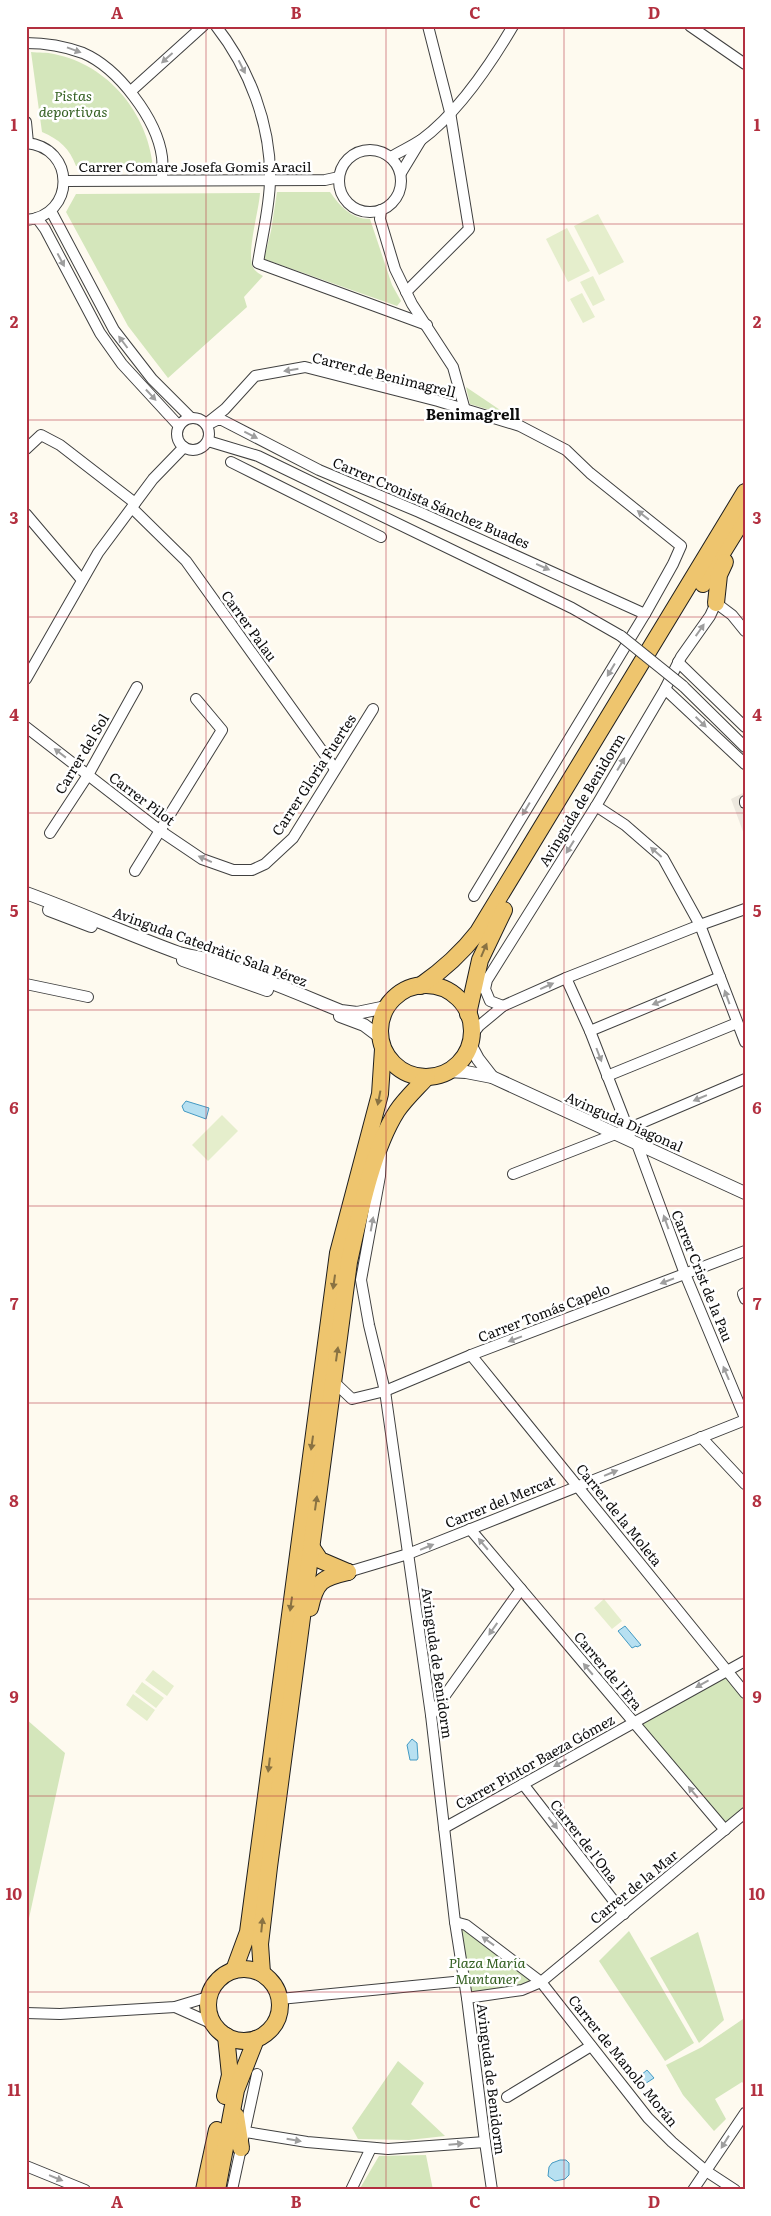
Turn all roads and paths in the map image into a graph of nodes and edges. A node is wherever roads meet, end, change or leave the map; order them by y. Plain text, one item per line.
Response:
1 (203, 26) edge
2 (216, 26) edge
3 (428, 26) edge
4 (513, 26) edge
5 (690, 26) edge
6 (26, 43) edge
7 (745, 64) edge
8 (130, 91) junction
9 (450, 112) junction
10 (26, 122) edge
11 (421, 140) junction
12 (27, 143) edge
13 (391, 157) junction
14 (401, 173) junction
15 (162, 180) junction
16 (270, 180) junction
17 (64, 181) junction
18 (339, 181) junction
19 (51, 211) junction
20 (378, 214) junction
21 (32, 219) edge
22 (406, 292) junction
23 (427, 325) junction
24 (465, 410) junction
25 (191, 418) junction
26 (207, 424) junction
27 (179, 426) junction
28 (208, 441) junction
29 (184, 447) junction
30 (26, 449) edge
31 (231, 462) dead end
32 (745, 492) edge
33 (354, 502) junction
34 (133, 506) junction
35 (26, 514) edge
36 (745, 516) edge
37 (346, 519) junction
38 (745, 523) edge
39 (381, 537) dead end
40 (82, 580) junction
41 (716, 603) junction
42 (645, 614) junction
43 (745, 631) edge
44 (679, 659) junction
45 (26, 680) edge
46 (136, 687) dead end
47 (665, 689) junction
48 (196, 699) dead end
49 (373, 709) dead end
50 (26, 727) edge
51 (745, 727) edge
52 (745, 747) edge
53 (745, 764) edge
54 (335, 769) junction
55 (88, 775) junction
56 (596, 806) junction
57 (159, 830) junction
58 (50, 833) dead end
59 (252, 870) joint
60 (135, 871) dead end
61 (26, 893) edge
62 (474, 896) dead end
63 (26, 901) edge
64 (745, 909) edge
65 (700, 925) junction
66 (720, 977) junction
67 (566, 978) junction
68 (26, 984) edge
69 (420, 986) junction
70 (88, 997) dead end
71 (503, 1006) junction
72 (386, 1007) junction
73 (468, 1014) junction
74 (737, 1023) junction
75 (590, 1031) junction
76 (471, 1040) junction
77 (745, 1042) edge
78 (382, 1043) junction
79 (447, 1071) junction
80 (607, 1076) junction
81 (428, 1077) junction
82 (492, 1077) junction
83 (745, 1079) edge
84 (628, 1128) junction
85 (614, 1135) junction
86 (382, 1142) junction
87 (634, 1143) junction
88 (513, 1174) dead end
89 (745, 1194) edge
90 (745, 1251) edge
91 (685, 1274) junction
92 (745, 1293) edge
93 (745, 1300) edge
94 (471, 1355) junction
95 (333, 1382) junction
96 (385, 1391) junction
97 (745, 1419) edge
98 (700, 1438) junction
99 (745, 1484) edge
100 (578, 1486) junction
101 (470, 1529) junction
102 (310, 1545) junction
103 (408, 1554) junction
104 (348, 1572) junction
105 (521, 1589) junction
106 (745, 1661) edge
107 (727, 1671) junction
108 (291, 1693) junction
109 (745, 1693) edge
110 (431, 1716) junction
111 (634, 1722) junction
112 (523, 1784) junction
113 (745, 1813) edge
114 (444, 1828) junction
115 (725, 1830) junction
116 (624, 1914) junction
117 (455, 1922) junction
118 (234, 1970) junction
119 (262, 1973) junction
120 (464, 1981) junction
121 (541, 1982) junction
122 (208, 1997) junction
123 (467, 1998) junction
124 (280, 1999) junction
125 (175, 2007) junction
126 (26, 2013) edge
127 (213, 2024) junction
128 (226, 2036) junction
129 (256, 2039) junction
130 (591, 2046) junction
131 (258, 2074) dead end
132 (507, 2096) dead end
133 (233, 2105) junction
134 (745, 2113) edge
135 (246, 2132) junction
136 (484, 2142) junction
137 (241, 2148) junction
138 (371, 2148) junction
139 (26, 2166) edge
140 (706, 2171) junction
141 (85, 2190) edge
142 (204, 2190) edge
143 (217, 2190) edge
144 (232, 2190) edge
145 (352, 2190) edge
146 (492, 2190) edge
147 (693, 2190) edge
148 (735, 2190) edge

1 -> 8 street
2 -> 16 street
3 - 9 street
4 - 9 street
5 - 7 street
6 -> 8 street
8 - 15 street
9 - 11 street
9 - 22 street
10 - 12 street
11 - 13 street
11 - 14 street
12 - 17 street
13 - 14 street
13 - 18 street
14 - 20 street
15 - 16 street, Carrer Comare Josefa Gomis Aracil
15 - 17 street, Carrer Comare Josefa Gomis Aracil
16 - 18 street, Carrer Comare Josefa Gomis Aracil
16 - 23 street
17 - 19 street
18 - 20 street
19 - 21 street
25 -> 19 street
20 - 22 street
21 -> 27 street
22 - 23 street
23 - 24 street
24 -> 26 street, Carrer de Benimagrell
42 -> 24 street, Carrer de Benimagrell
25 - 26 street
25 - 27 street
26 - 28 street
26 -> 42 street, Carrer Cronista Sánchez Buades
27 - 29 street
28 - 29 street
28 - 33 street, Carrer Cronista Sánchez Buades
29 - 34 street
30 - 34 street, Carrer Palau
31 - 37 street
32 - 69 main road
33 - 37 street
33 - 52 street, Carrer Cronista Sánchez Buades, bridge
34 - 40 street
34 - 54 street, Carrer Palau
35 - 40 street
73 -> 36 main road
37 - 39 street
38 - 41 main road
40 - 45 street
41 - 43 street
44 -> 41 street, Avinguda de Benidorm
42 -> 62 street
44 - 47 street, Avinguda de Benidorm
44 - 51 street
46 - 55 street, Carrer del Sol
47 -> 53 street
56 -> 47 street, Avinguda de Benidorm
48 - 57 street
49 - 54 street, Carrer Gloria Fuertes
55 -> 50 street, Carrer Pilot
54 - 59 street, Carrer Gloria Fuertes
55 - 57 street, Carrer Pilot
55 - 58 street, Carrer del Sol
65 -> 56 street
56 -> 71 street, Avinguda de Benidorm
59 -> 57 street, Carrer Pilot
57 - 60 street
61 - 72 street, Avinguda Catedràtic Sala Pérez
63 - 78 street, Avinguda Catedràtic Sala Pérez
64 - 65 street
65 - 66 street
65 - 67 street
74 -> 66 street
66 -> 75 street
71 -> 67 street
67 - 75 street, Carrer Crist de la Pau
68 - 70 street
69 - 72 main road
69 - 73 main road
71 - 76 street
72 - 78 main road
73 - 76 main road
74 - 77 street
74 - 80 street
75 -> 80 street, Carrer Crist de la Pau
76 - 79 main road
76 - 82 street, Avinguda Diagonal
78 - 81 main road
78 -> 118 main road
79 - 81 main road
79 - 82 street, Avinguda Diagonal
80 - 84 street, Carrer Crist de la Pau
81 - 86 main road
82 - 85 street, Avinguda Diagonal
83 -> 84 street
84 - 85 street
84 - 87 street, Carrer Crist de la Pau
85 - 87 street, Avinguda Diagonal
85 - 88 street
95 -> 86 main road
96 -> 86 street, Avinguda de Benidorm
87 - 89 street, Avinguda Diagonal
91 -> 87 street, Carrer Crist de la Pau
90 - 91 street, Carrer Tomás Capelo
91 -> 94 street, Carrer Tomás Capelo
97 -> 91 street, Carrer Crist de la Pau
92 - 93 street
94 - 96 street, Carrer Tomás Capelo
94 - 100 street, Carrer de la Moleta
95 - 96 street, Carrer Tomás Capelo
102 -> 95 main road
96 - 103 street, Avinguda de Benidorm
97 - 98 street, Carrer del Mercat
98 - 99 street
100 -> 98 street, Carrer del Mercat
100 - 101 street, Carrer del Mercat
100 - 107 street, Carrer de la Moleta
103 -> 101 street, Carrer del Mercat
105 -> 101 street, Carrer de l’Era
102 - 104 main road
102 - 108 main road
103 - 104 street, Carrer del Mercat
103 - 110 street, Avinguda de Benidorm
104 - 108 main road
105 -> 110 street
111 -> 105 street, Carrer de l’Era
106 - 107 street, Carrer Pintor Baeza Gómez
107 - 109 street, Carrer de la Moleta
107 -> 111 street, Carrer Pintor Baeza Gómez
119 -> 108 main road
110 - 114 street, Avinguda de Benidorm
111 -> 112 street, Carrer Pintor Baeza Gómez
115 -> 111 street, Carrer de l’Era
112 - 114 street, Carrer Pintor Baeza Gómez
112 -> 116 street, Carrer de l'Ona
113 - 115 street, Carrer de la Mar
114 - 117 street, Avinguda de Benidorm
115 - 116 street, Carrer de la Mar
116 - 121 street, Carrer de la Mar
117 - 120 street, Avinguda de Benidorm
121 -> 117 street
118 - 119 main road
118 - 122 main road
119 - 124 main road
120 - 123 street, Avinguda de Benidorm
120 - 124 street
121 - 123 street
121 - 130 street, Carrer de Manolo Morán
122 - 125 street
122 - 127 main road
123 - 136 street, Avinguda de Benidorm
124 - 129 main road
125 - 126 street
125 - 127 street
127 - 128 main road
128 - 129 main road
128 - 142 main road
129 - 133 main road
130 - 132 street
130 - 140 street, Carrer de Manolo Morán
131 - 135 street
133 - 137 main road
133 - 143 main road
134 -> 140 street
135 - 137 street
135 -> 138 street
138 -> 136 street
136 - 146 street, Avinguda de Benidorm
137 - 144 street
138 - 145 street
139 -> 141 street
140 - 147 street
140 - 148 street, Carrer de Manolo Morán

